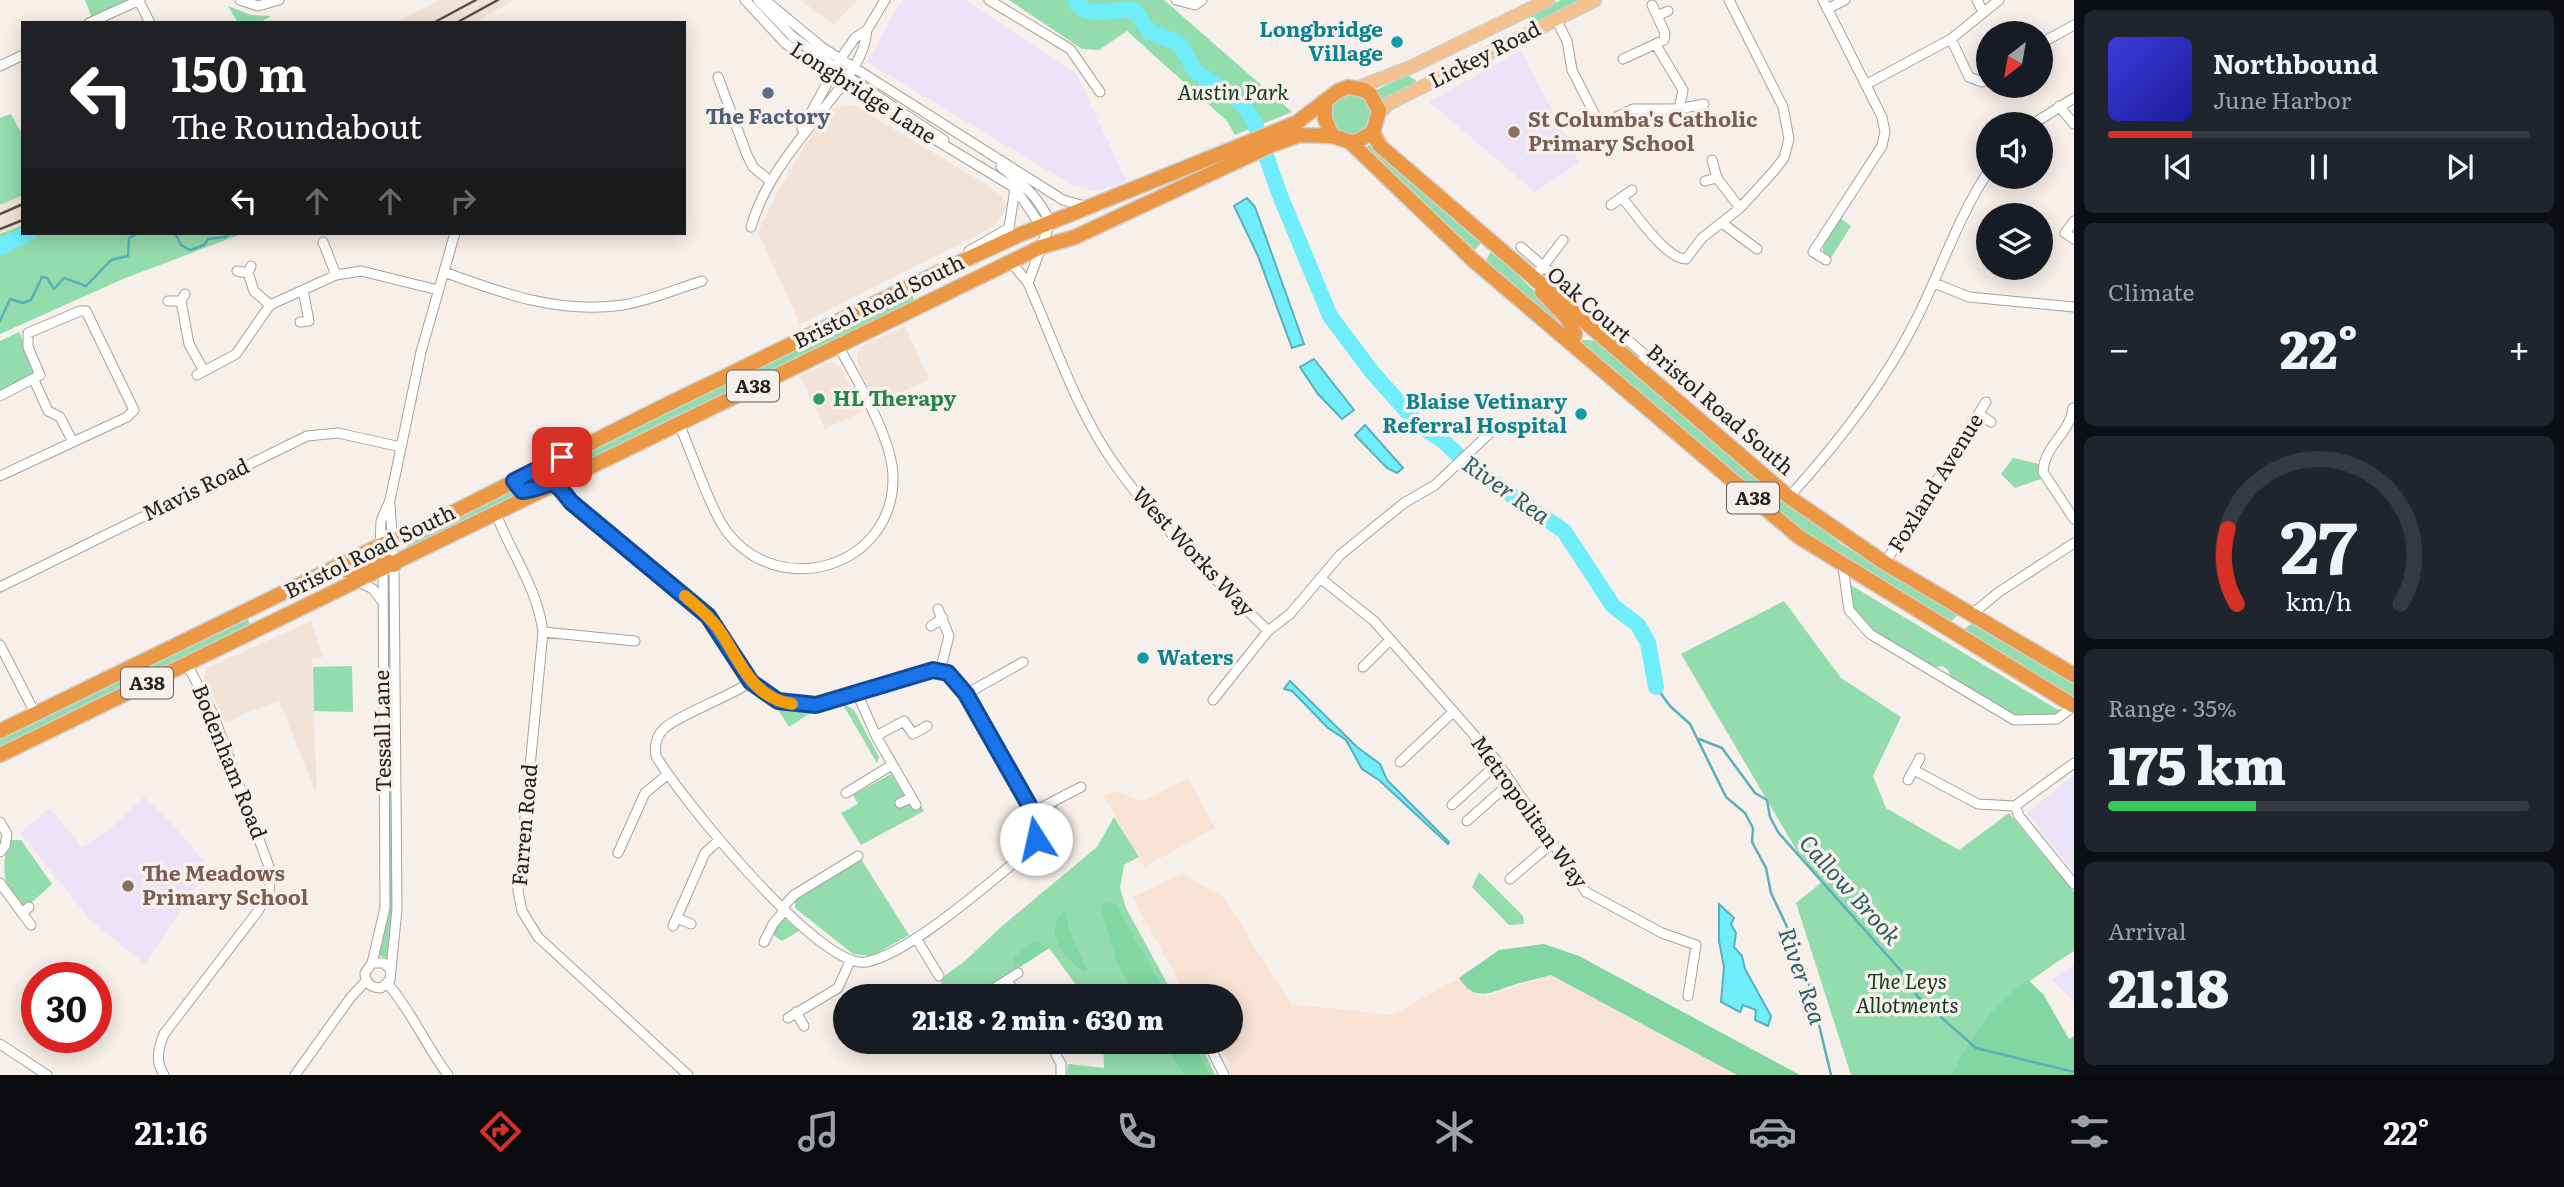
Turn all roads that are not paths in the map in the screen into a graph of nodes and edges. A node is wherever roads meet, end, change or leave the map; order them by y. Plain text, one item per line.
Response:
1 (139, 0) edge
2 (240, 0) edge
3 (279, 0) edge
4 (746, 0) edge
5 (758, 0) edge
6 (765, 0) edge
7 (885, 0) edge
8 (989, 0) edge
9 (1202, 0) edge
10 (1548, 0) edge
11 (1595, 0) edge
12 (1729, 0) edge
13 (1845, 0) edge
14 (1977, 0) edge
15 (1999, 0) edge
16 (1177, 1) edge
17 (1825, 4) edge
18 (1652, 5) dead end
19 (1668, 10) dead end
20 (1983, 12) junction
21 (1657, 16) junction
22 (1556, 19) junction
23 (93, 21) edge
24 (149, 21) edge
25 (2074, 25) edge
26 (867, 30) junction
27 (2053, 37) edge
28 (1951, 38) junction
29 (1656, 45) junction
30 (21, 56) edge
31 (841, 58) junction
32 (1623, 59) dead end
33 (0, 66) edge
34 (854, 67) junction
35 (833, 73) junction
36 (718, 77) dead end
37 (1976, 80) edge
38 (846, 81) junction
39 (1867, 84) junction
40 (1357, 88) junction
41 (1100, 92) dead end
42 (2074, 98) edge
43 (1325, 104) junction
44 (1704, 104) dead end
45 (2059, 106) junction
46 (1679, 109) junction
47 (2050, 112) edge
48 (1379, 114) junction
49 (2074, 124) edge
50 (949, 129) junction
51 (1373, 132) junction
52 (1332, 136) junction
53 (1273, 141) junction
54 (1351, 143) junction
55 (792, 149) junction
56 (1241, 153) junction
57 (1712, 160) dead end
58 (1717, 177) junction
59 (770, 181) junction
60 (1705, 181) dead end
61 (1397, 186) junction
62 (1015, 188) junction
63 (1979, 189) edge
64 (1632, 191) dead end
65 (1623, 199) junction
66 (1149, 202) junction
67 (1611, 205) dead end
68 (1094, 207) junction
69 (1740, 208) junction
70 (2074, 221) edge
71 (1722, 223) junction
72 (751, 227) dead end
73 (1047, 227) junction
74 (454, 235) edge
75 (2074, 239) edge
76 (1563, 240) dead end
77 (323, 242) dead end
78 (1493, 243) junction
79 (1041, 247) junction
80 (1521, 247) dead end
81 (1758, 249) dead end
82 (1825, 260) dead end
83 (1011, 262) junction
84 (1476, 263) junction
85 (952, 266) junction
86 (237, 271) dead end
87 (444, 272) junction
88 (1536, 272) junction
89 (935, 274) junction
90 (336, 275) junction
91 (702, 281) dead end
92 (1028, 283) junction
93 (1934, 283) junction
94 (908, 286) junction
95 (303, 289) junction
96 (438, 290) junction
97 (167, 301) dead end
98 (270, 305) junction
99 (919, 306) junction
100 (2074, 307) edge
101 (300, 323) dead end
102 (1601, 334) junction
103 (1570, 338) junction
104 (838, 345) junction
105 (1641, 369) junction
106 (34, 380) junction
107 (0, 396) edge
108 (1986, 402) dead end
109 (2062, 407) dead end
110 (2073, 408) edge
111 (1979, 414) junction
112 (1991, 422) dead end
113 (679, 424) junction
114 (1492, 431) dead end
115 (73, 442) junction
116 (401, 447) junction
117 (0, 476) edge
118 (514, 481) junction
119 (559, 485) junction
120 (1789, 497) junction
121 (390, 500) junction
122 (496, 514) junction
123 (391, 517) junction
124 (2074, 519) edge
125 (412, 533) junction
126 (2074, 543) edge
127 (386, 556) junction
128 (1885, 563) junction
129 (1843, 567) junction
130 (1320, 578) junction
131 (357, 581) junction
132 (0, 587) edge
133 (382, 601) junction
134 (938, 609) dead end
135 (250, 610) junction
136 (294, 612) junction
137 (1972, 614) junction
138 (943, 618) junction
139 (931, 626) dead end
140 (1268, 631) junction
141 (1950, 631) junction
142 (543, 632) junction
143 (1390, 640) junction
144 (635, 641) dead end
145 (0, 645) edge
146 (1023, 662) dead end
147 (187, 664) junction
148 (1363, 667) dead end
149 (940, 671) junction
150 (2074, 675) edge
151 (751, 682) junction
152 (857, 693) junction
153 (966, 694) junction
154 (1213, 699) dead end
155 (2074, 706) edge
156 (1454, 712) junction
157 (35, 713) junction
158 (927, 726) dead end
159 (0, 731) edge
160 (876, 736) junction
161 (0, 755) edge
162 (1920, 758) dead end
163 (1400, 762) dead end
164 (1498, 763) junction
165 (2074, 764) edge
166 (892, 765) junction
167 (1914, 770) junction
168 (667, 775) junction
169 (1908, 780) dead end
170 (1511, 782) junction
171 (1081, 787) dead end
172 (846, 793) dead end
173 (900, 803) dead end
174 (1452, 805) dead end
175 (2015, 806) junction
176 (1033, 812) junction
177 (1467, 821) dead end
178 (0, 822) edge
179 (718, 841) junction
180 (1552, 843) junction
181 (0, 852) edge
182 (618, 853) dead end
183 (858, 856) dead end
184 (1510, 879) dead end
185 (0, 883) edge
186 (2074, 884) edge
187 (783, 909) junction
188 (691, 924) dead end
189 (31, 925) dead end
190 (916, 937) junction
191 (769, 939) dead end
192 (850, 961) junction
193 (372, 963) junction
194 (389, 968) junction
195 (1018, 973) dead end
196 (939, 976) dead end
197 (366, 981) junction
198 (1007, 981) junction
199 (388, 984) junction
200 (1002, 984) edge
201 (1009, 984) edge
202 (1688, 996) dead end
203 (804, 1026) dead end
204 (0, 1044) edge
205 (1056, 1054) edge
206 (1214, 1054) edge
207 (47, 1075) edge
208 (164, 1075) edge
209 (295, 1075) edge
210 (448, 1075) edge
211 (688, 1075) edge
212 (1061, 1075) edge
213 (1224, 1075) edge

1 - 23 street
1 - 24 street
2 - 3 street
4 - 35 street, Longbridge Lane
5 - 35 street, Longbridge Lane
6 - 31 street, Longbridge Lane
7 - 26 street
8 - 41 street
9 - 16 street
10 - 40 main road, Lickey Road
11 - 22 main road, Lickey Road
12 - 69 street
13 - 17 street
14 - 20 street
15 - 20 street
17 - 39 street
18 - 21 street
19 - 21 street
20 - 28 street
21 - 29 street
22 - 46 street
22 - 48 main road, Lickey Road
25 - 27 street
26 - 31 street
26 - 34 street
28 - 37 street
28 - 39 street
29 - 32 street
29 - 46 street
30 - 33 street
31 - 34 street, Longbridge Lane
31 - 35 street
31 - 38 street
34 - 38 street
34 - 50 street, Longbridge Lane
35 - 38 street, Longbridge Lane
35 - 55 street
36 - 59 street
38 - 55 street
38 - 62 street, Longbridge Lane
39 - 82 street
40 - 43 highway
40 - 48 highway
42 - 45 street
43 - 52 highway
43 - 53 highway, Bristol Road South / A38
44 - 46 street
45 - 47 street
45 - 49 street
48 - 51 highway
50 - 68 street, Longbridge Lane
50 - 73 street, Longbridge Lane
51 - 54 highway
51 - 78 highway, Bristol Road South / A38
52 - 53 highway, Bristol Road South / A38
52 - 54 highway
53 - 56 highway, Bristol Road South / A38
53 - 61 highway
54 - 61 highway, A38
55 - 59 street
56 - 66 highway, Bristol Road South / A38
56 - 68 highway, Bristol Road South / A38
57 - 58 street
58 - 60 street
58 - 69 street
59 - 72 street
61 - 84 highway, A38
62 - 73 street, Longbridge Lane
62 - 85 street
63 - 93 street
64 - 65 street
65 - 67 street
65 - 71 street
66 - 73 highway
66 - 79 highway, Bristol Road South / A38
68 - 73 highway, Bristol Road South / A38
69 - 71 street
70 - 75 street
71 - 81 street
73 - 79 street
73 - 85 highway, Bristol Road South / A38
74 - 87 street, Tessall Lane
76 - 88 street
77 - 90 street
78 - 84 highway
78 - 88 highway, Bristol Road South / A38
79 - 83 highway, Bristol Road South / A38
79 - 92 street
80 - 88 street, Oak Court
83 - 89 highway
83 - 92 street, West Works Way
83 - 99 highway, Bristol Road South / A38
84 - 103 highway, A38
85 - 89 highway, Bristol Road South / A38
86 - 98 street
87 - 91 street
87 - 96 street, Tessall Lane
88 - 102 highway, Bristol Road South / A38
88 - 103 highway
88 - 105 street, Oak Court
89 - 94 highway, Bristol Road South / A38
90 - 95 street
90 - 96 street
92 - 140 street, West Works Way
93 - 100 street
93 - 120 street
94 - 99 highway
94 - 118 highway, Bristol Road South / A38
95 - 98 street
95 - 101 street
96 - 116 street, Tessall Lane
97 - 98 street
99 - 104 highway, Bristol Road South / A38
102 - 103 highway
102 - 105 highway, Bristol Road South / A38
103 - 129 highway, A38
104 - 113 highway, Bristol Road South / A38
104 - 113 street
105 - 120 highway, Bristol Road South / A38
106 - 107 street
106 - 115 street
106 - 115 street
108 - 111 street, Foxland Avenue
109 - 110 street
110 - 124 street
111 - 112 street
111 - 128 street, Foxland Avenue
113 - 119 highway, Bristol Road South / A38
114 - 130 street, West Works Way
115 - 117 street
116 - 121 street, Tessall Lane
116 - 132 street, Mavis Road
118 - 119 highway
118 - 125 highway, Bristol Road South / A38
119 - 122 highway, Bristol Road South / A38
119 - 151 street
120 - 128 highway, Bristol Road South / A38
121 - 123 street, Tessall Lane
121 - 127 street, Tessall Lane
122 - 127 highway, Bristol Road South / A38
122 - 142 street, Farren Road
123 - 125 street
123 - 127 street, Tessall Lane
125 - 127 highway, Bristol Road South / A38
126 - 137 street
127 - 131 highway, Bristol Road South / A38
127 - 133 street, Tessall Lane
127 - 135 highway, Bristol Road South / A38
127 - 194 street, Tessall Lane
128 - 137 highway, Bristol Road South / A38
129 - 141 highway, A38
129 - 155 street
130 - 140 street, West Works Way
130 - 143 street, Metropolitan Way
131 - 133 street
131 - 136 highway, Bristol Road South / A38
133 - 193 street, Tessall Lane
134 - 138 street
135 - 136 highway
135 - 157 highway, Bristol Road South / A38
136 - 147 highway, Bristol Road South / A38
137 - 141 highway
137 - 150 highway, Bristol Road South / A38
138 - 139 street
138 - 149 street
140 - 154 street, West Works Way
141 - 155 highway, A38
142 - 144 street
142 - 211 street, Farren Road
143 - 148 street
143 - 156 street, Metropolitan Way
145 - 157 street
146 - 153 street
147 - 161 highway, Bristol Road South / A38
147 - 208 street, Bodenham Road
149 - 152 street
149 - 153 street
151 - 152 street
151 - 168 street
152 - 160 street
153 - 176 street
156 - 163 street
156 - 164 street, Metropolitan Way
157 - 159 highway, Bristol Road South / A38
158 - 160 street
160 - 166 street
162 - 167 street
164 - 170 street, Metropolitan Way
164 - 174 street
165 - 175 street
166 - 172 street
166 - 173 street
167 - 169 street
167 - 175 street
168 - 179 street
168 - 182 street
170 - 177 street
170 - 180 street, Metropolitan Way
171 - 176 street
175 - 186 street
176 - 190 street
178 - 181 street
179 - 187 street
179 - 188 street
180 - 184 street
180 - 202 street, Metropolitan Way
183 - 187 street
185 - 189 street
187 - 191 street
187 - 192 street
190 - 192 street
190 - 196 street
192 - 203 street
193 - 194 street
193 - 197 street
194 - 199 street
195 - 198 street
197 - 199 street
197 - 209 street
198 - 200 street
198 - 201 street
199 - 210 street
204 - 207 street
205 - 212 street
206 - 213 street

